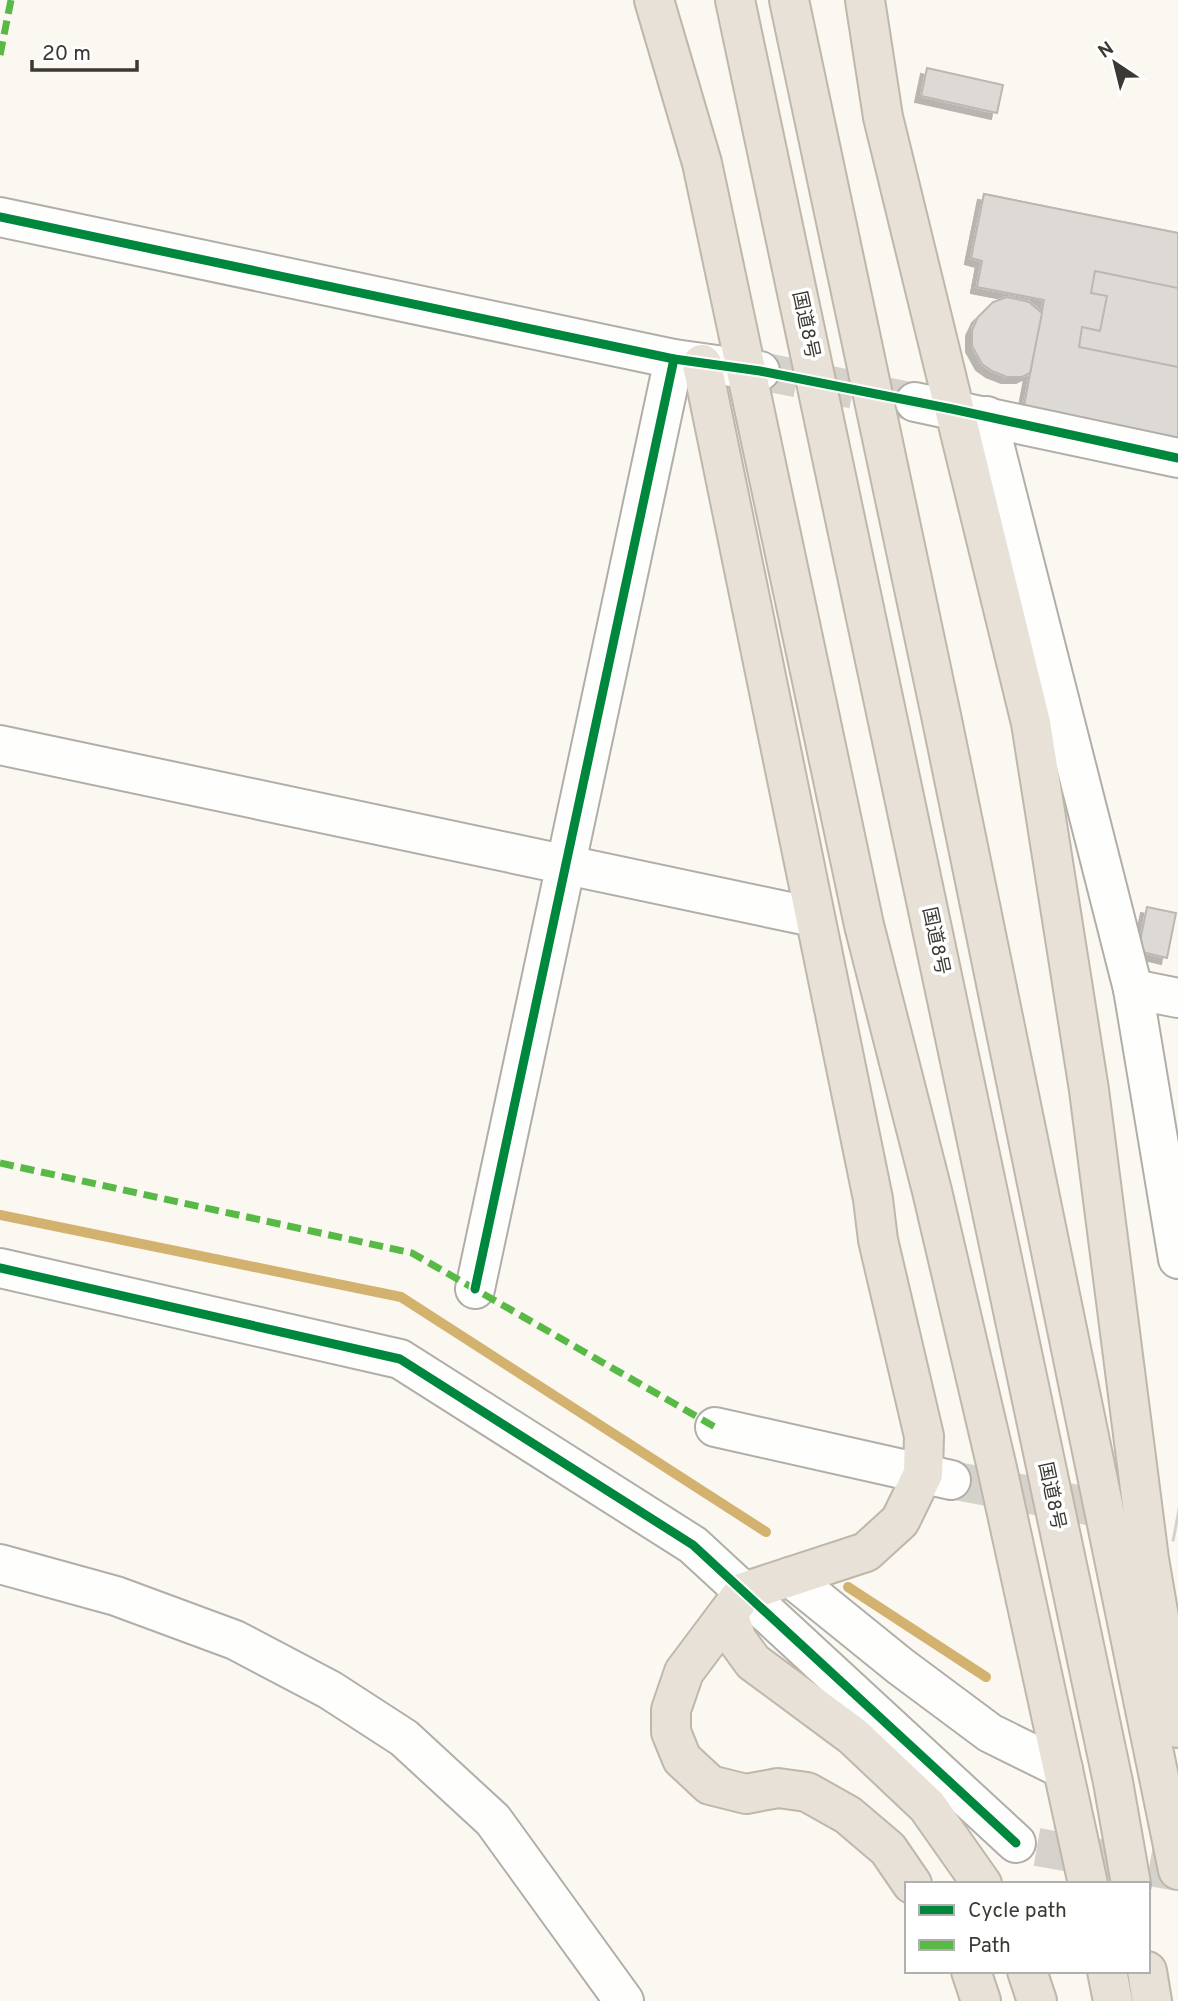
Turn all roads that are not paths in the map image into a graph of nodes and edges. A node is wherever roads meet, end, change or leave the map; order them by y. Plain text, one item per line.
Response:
1 (654, 0) edge
2 (735, 0) edge
3 (789, 0) edge
4 (865, 0) edge
5 (0, 217) edge
6 (688, 362) junction
7 (752, 370) junction
8 (915, 402) tunnel mouth
9 (970, 413) junction
10 (1178, 458) edge
11 (0, 745) edge
12 (565, 866) junction
13 (813, 917) junction
14 (1132, 989) junction
15 (1178, 998) edge
16 (1178, 1259) edge
17 (0, 1268) edge
18 (475, 1289) dead end
19 (1124, 1375) junction
20 (715, 1427) dead end
21 (937, 1477) junction
22 (0, 1564) edge
23 (790, 1577) junction
24 (1178, 1589) edge
25 (736, 1603) junction
26 (1178, 1728) edge
27 (1063, 1769) junction
28 (960, 1849) junction
29 (1178, 1870) edge
30 (911, 1882) edge
31 (981, 1882) edge
32 (1088, 1882) edge
33 (1131, 1882) edge
34 (972, 1973) edge
35 (1028, 1973) edge
36 (1107, 1973) edge
37 (1147, 1973) edge
38 (624, 2001) edge
39 (981, 2001) edge
40 (1037, 2001) edge
41 (1113, 2001) edge
42 (1152, 2001) edge

1 - 7 highway
2 - 33 highway, 国道8号
3 - 29 highway
4 - 9 highway
5 - 6 street
6 - 7 street
6 - 12 street
6 - 13 highway
7 - 27 highway
8 - 9 street
9 - 10 street
9 - 14 street
9 - 19 highway
11 - 12 street
12 - 13 street
12 - 18 street
13 - 21 highway
14 - 15 street
14 - 16 street
17 - 25 street
19 - 24 highway
19 - 26 highway
20 - 21 street
21 - 23 highway
22 - 38 street
23 - 25 highway
23 - 27 street
25 - 28 highway
25 - 28 street
25 - 30 highway
27 - 32 highway
28 - 31 highway
34 - 39 highway
35 - 40 highway
36 - 41 highway
37 - 42 highway

